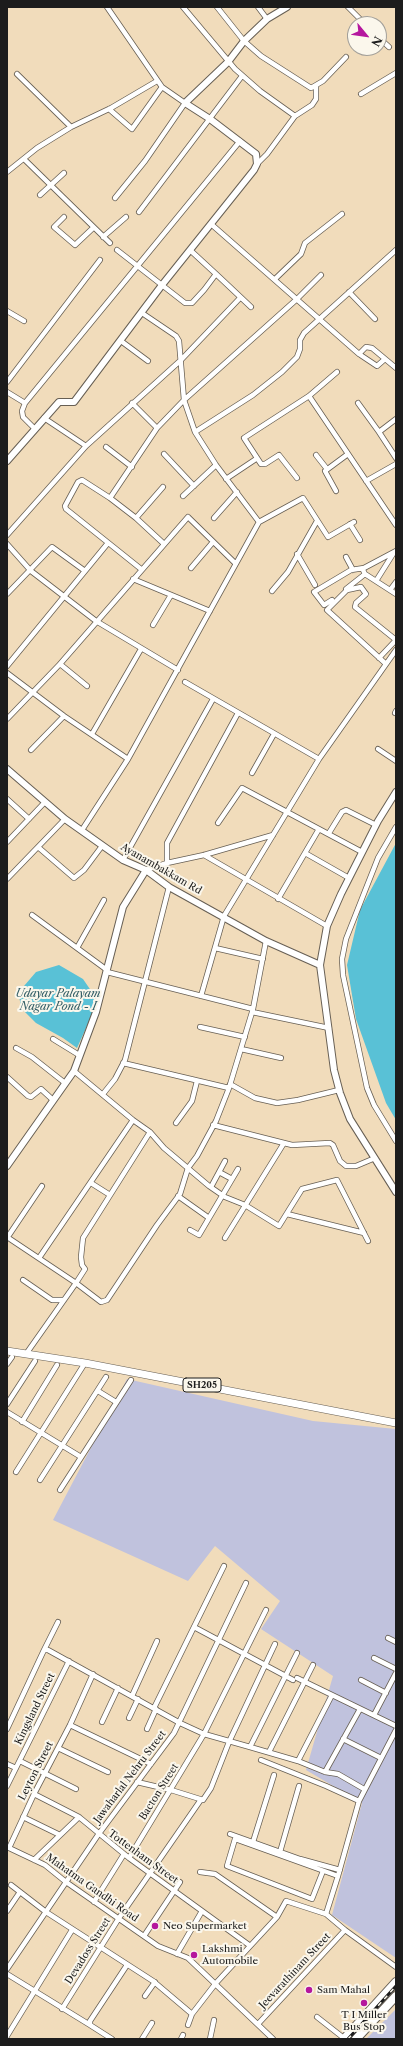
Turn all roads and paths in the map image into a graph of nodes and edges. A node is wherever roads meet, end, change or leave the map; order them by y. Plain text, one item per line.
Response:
1 (107, 7) edge
2 (183, 7) edge
3 (216, 7) edge
4 (258, 7) edge
5 (288, 7) edge
6 (348, 7) edge
7 (357, 16) edge
8 (268, 19) junction
9 (244, 41) junction
10 (346, 57) dead end
11 (228, 62) junction
12 (396, 73) edge
13 (16, 74) dead end
14 (242, 76) junction
15 (157, 81) junction
16 (316, 86) junction
17 (162, 87) junction
18 (361, 94) dead end
19 (185, 103) junction
20 (109, 109) junction
21 (295, 116) junction
22 (210, 119) junction
23 (70, 127) junction
24 (240, 141) junction
25 (24, 159) junction
26 (257, 164) junction
27 (7, 172) edge
28 (64, 173) dead end
29 (50, 186) junction
30 (40, 195) dead end
31 (115, 198) dead end
32 (139, 212) dead end
33 (342, 214) dead end
34 (64, 217) dead end
35 (126, 217) dead end
36 (211, 224) junction
37 (93, 228) junction
38 (103, 237) junction
39 (110, 243) dead end
40 (117, 250) dead end
41 (190, 250) junction
42 (396, 250) edge
43 (100, 260) dead end
44 (138, 267) junction
45 (216, 274) junction
46 (321, 275) dead end
47 (275, 280) junction
48 (162, 286) junction
49 (349, 292) junction
50 (240, 298) junction
51 (297, 299) junction
52 (251, 307) dead end
53 (7, 311) edge
54 (142, 313) junction
55 (321, 319) junction
56 (375, 319) dead end
57 (24, 321) dead end
58 (121, 341) junction
59 (359, 354) junction
60 (385, 359) junction
61 (180, 360) junction
62 (148, 361) dead end
63 (396, 368) edge
64 (337, 372) dead end
65 (7, 382) edge
66 (7, 392) edge
67 (309, 396) junction
68 (184, 400) junction
69 (25, 403) junction
70 (132, 403) junction
71 (358, 403) dead end
72 (44, 418) junction
73 (396, 419) edge
74 (157, 428) junction
75 (35, 429) junction
76 (195, 432) junction
77 (379, 432) junction
78 (86, 446) junction
79 (106, 447) dead end
80 (164, 454) dead end
81 (348, 454) junction
82 (316, 456) dead end
83 (8, 458) edge
84 (396, 458) edge
85 (256, 459) junction
86 (396, 464) edge
87 (216, 465) junction
88 (132, 467) junction
89 (327, 469) junction
90 (298, 478) dead end
91 (226, 479) junction
92 (366, 481) junction
93 (194, 486) junction
94 (164, 487) dead end
95 (336, 491) dead end
96 (237, 492) junction
97 (183, 496) dead end
98 (110, 498) junction
99 (136, 518) junction
100 (214, 518) dead end
101 (317, 521) junction
102 (259, 522) junction
103 (396, 525) edge
104 (7, 535) edge
105 (360, 540) dead end
106 (214, 542) junction
107 (108, 543) junction
108 (163, 543) junction
109 (7, 544) edge
110 (395, 553) edge
111 (297, 554) junction
112 (346, 557) dead end
113 (235, 563) junction
114 (191, 568) dead end
115 (364, 568) junction
116 (141, 570) junction
117 (353, 570) junction
118 (31, 571) junction
119 (86, 571) junction
120 (365, 574) junction
121 (132, 579) junction
122 (376, 581) junction
123 (396, 582) edge
124 (315, 585) dead end
125 (390, 590) junction
126 (272, 591) dead end
127 (7, 594) edge
128 (396, 594) edge
129 (171, 595) junction
130 (64, 597) junction
131 (210, 611) junction
132 (96, 621) junction
133 (153, 625) dead end
134 (396, 640) edge
135 (141, 649) junction
136 (396, 650) edge
137 (379, 658) junction
138 (391, 659) junction
139 (396, 662) edge
140 (60, 664) junction
141 (386, 664) junction
142 (7, 666) edge
143 (178, 670) junction
144 (7, 672) edge
145 (184, 682) dead end
146 (87, 686) dead end
147 (34, 693) junction
148 (213, 698) junction
149 (238, 713) junction
150 (64, 716) junction
151 (7, 719) edge
152 (92, 734) junction
153 (274, 734) junction
154 (378, 749) dead end
155 (31, 750) dead end
156 (128, 759) junction
157 (319, 759) junction
158 (396, 761) edge
159 (7, 769) edge
160 (252, 773) dead end
161 (396, 792) edge
162 (7, 799) edge
163 (45, 802) junction
164 (287, 811) junction
165 (29, 819) junction
166 (65, 819) junction
167 (218, 823) dead end
168 (376, 825) junction
169 (396, 827) edge
170 (319, 829) junction
171 (82, 830) junction
172 (329, 833) junction
173 (273, 835) junction
174 (7, 841) edge
175 (102, 846) junction
176 (38, 847) junction
177 (362, 852) junction
178 (305, 853) junction
179 (204, 855) junction
180 (123, 860) junction
181 (167, 863) junction
182 (146, 870) junction
183 (349, 878) junction
184 (7, 879) edge
185 (246, 880) junction
186 (169, 887) junction
187 (278, 899) junction
188 (104, 900) dead end
189 (32, 916) dead end
190 (224, 916) junction
191 (327, 926) junction
192 (266, 941) junction
193 (77, 948) junction
194 (215, 948) junction
195 (263, 959) junction
196 (320, 965) junction
197 (107, 971) junction
198 (144, 980) junction
199 (201, 996) junction
200 (252, 1011) junction
201 (200, 1027) dead end
202 (329, 1028) junction
203 (245, 1037) junction
204 (53, 1039) dead end
205 (16, 1048) dead end
206 (241, 1049) junction
207 (79, 1055) junction
208 (281, 1058) dead end
209 (123, 1063) junction
210 (74, 1070) junction
211 (7, 1077) edge
212 (197, 1080) junction
213 (65, 1083) junction
214 (230, 1086) junction
215 (339, 1090) junction
216 (103, 1094) junction
217 (53, 1100) junction
218 (133, 1120) junction
219 (176, 1123) dead end
220 (213, 1125) junction
221 (150, 1132) junction
222 (396, 1141) edge
223 (284, 1143) junction
224 (375, 1158) junction
225 (225, 1161) dead end
226 (7, 1166) edge
227 (188, 1168) junction
228 (238, 1169) dead end
229 (219, 1172) junction
230 (232, 1179) junction
231 (90, 1183) junction
232 (42, 1186) dead end
233 (211, 1187) junction
234 (396, 1192) edge
235 (110, 1195) junction
236 (178, 1196) junction
237 (223, 1196) junction
238 (246, 1205) junction
239 (287, 1214) junction
240 (209, 1218) junction
241 (190, 1230) dead end
242 (364, 1233) junction
243 (7, 1238) edge
244 (225, 1238) dead end
245 (368, 1241) dead end
246 (39, 1258) junction
247 (22, 1280) dead end
248 (76, 1283) junction
249 (64, 1300) junction
250 (7, 1351) edge
251 (26, 1354) junction
252 (12, 1357) dead end
253 (35, 1361) dead end
254 (85, 1363) junction
255 (7, 1364) edge
256 (57, 1365) dead end
257 (106, 1377) dead end
258 (131, 1380) dead end
259 (98, 1391) junction
260 (116, 1402) junction
261 (7, 1404) edge
262 (7, 1412) edge
263 (22, 1422) junction
264 (396, 1423) edge
265 (41, 1434) junction
266 (62, 1446) junction
267 (81, 1456) junction
268 (16, 1472) dead end
269 (40, 1480) dead end
270 (60, 1490) dead end
271 (224, 1566) dead end
272 (246, 1583) dead end
273 (266, 1610) dead end
274 (58, 1622) dead end
275 (194, 1627) junction
276 (388, 1638) dead end
277 (157, 1641) dead end
278 (218, 1641) junction
279 (396, 1642) edge
280 (275, 1644) dead end
281 (44, 1650) junction
282 (297, 1653) dead end
283 (244, 1655) junction
284 (374, 1658) dead end
285 (69, 1661) junction
286 (313, 1665) dead end
287 (264, 1666) junction
288 (396, 1669) edge
289 (396, 1673) edge
290 (93, 1674) junction
291 (285, 1677) junction
292 (360, 1680) dead end
293 (305, 1681) junction
294 (118, 1688) junction
295 (386, 1693) junction
296 (332, 1695) junction
297 (132, 1696) junction
298 (138, 1699) junction
299 (155, 1709) junction
300 (360, 1709) junction
301 (374, 1716) junction
302 (129, 1718) dead end
303 (102, 1722) dead end
304 (180, 1723) junction
305 (70, 1725) junction
306 (396, 1726) edge
307 (7, 1729) edge
308 (147, 1729) dead end
309 (396, 1730) edge
310 (204, 1734) junction
311 (343, 1739) junction
312 (229, 1742) junction
313 (250, 1747) junction
314 (58, 1748) junction
315 (269, 1752) junction
316 (381, 1758) junction
317 (261, 1760) dead end
318 (20, 1761) junction
319 (298, 1761) junction
320 (7, 1764) edge
321 (151, 1764) junction
322 (16, 1768) junction
323 (108, 1772) dead end
324 (325, 1772) junction
325 (45, 1773) junction
326 (274, 1775) dead end
327 (137, 1782) junction
328 (7, 1786) edge
329 (299, 1786) dead end
330 (76, 1789) dead end
331 (364, 1789) junction
332 (171, 1790) junction
333 (34, 1794) junction
334 (200, 1801) junction
335 (359, 1801) junction
336 (23, 1817) junction
337 (79, 1817) junction
338 (98, 1834) junction
339 (230, 1834) dead end
340 (60, 1835) junction
341 (252, 1842) junction
342 (8, 1848) edge
343 (280, 1852) junction
344 (124, 1854) junction
345 (129, 1858) junction
346 (34, 1860) junction
347 (340, 1870) junction
348 (323, 1871) junction
349 (200, 1872) dead end
350 (150, 1873) junction
351 (338, 1876) junction
352 (66, 1882) junction
353 (180, 1882) dead end
354 (9, 1883) edge
355 (174, 1890) junction
356 (20, 1892) junction
357 (94, 1902) junction
358 (7, 1911) edge
359 (202, 1911) junction
360 (46, 1912) junction
361 (326, 1914) junction
362 (277, 1917) junction
363 (119, 1918) junction
364 (72, 1930) junction
365 (345, 1930) junction
366 (144, 1936) junction
367 (249, 1945) junction
368 (101, 1948) junction
369 (177, 1954) junction
370 (127, 1964) junction
371 (7, 1967) edge
372 (396, 1967) edge
373 (7, 1974) edge
374 (155, 1982) junction
375 (396, 1982) edge
376 (216, 1983) junction
377 (35, 1993) junction
378 (145, 1996) dead end
379 (396, 1996) edge
380 (62, 2009) junction
381 (192, 2014) junction
382 (317, 2017) dead end
383 (214, 2020) dead end
384 (152, 2023) dead end
385 (258, 2024) junction
386 (90, 2025) junction
387 (188, 2025) dead end
388 (7, 2036) edge
389 (112, 2039) edge
390 (142, 2039) edge
391 (210, 2039) edge
392 (273, 2039) edge
393 (345, 2039) edge
394 (356, 2039) edge

1 - 15 street
2 - 11 street
3 - 9 street
4 - 8 street
5 - 8 street
6 - 7 street
8 - 9 street
9 - 11 street
9 - 16 street
10 - 16 street
11 - 14 street
11 - 19 street
12 - 18 street
13 - 23 street
14 - 21 street
14 - 22 street
15 - 17 street
15 - 20 street
16 - 21 street
17 - 19 street
17 - 20 street
19 - 22 street
19 - 31 street
20 - 23 street
21 - 26 street
22 - 24 street
22 - 32 street
23 - 25 street
24 - 26 street
24 - 44 street
25 - 27 street
25 - 29 street
26 - 36 street
28 - 29 street
29 - 30 street
29 - 37 street
33 - 47 street
34 - 37 street
35 - 38 street
36 - 41 street
36 - 47 street
37 - 38 street
38 - 39 street
40 - 44 street
41 - 45 street
41 - 48 street
42 - 49 street
43 - 65 street
44 - 48 street
44 - 69 street
45 - 48 street
45 - 50 street
46 - 51 street
47 - 51 street
48 - 54 street
49 - 55 street
49 - 56 street
50 - 52 street
50 - 61 street
51 - 55 street
51 - 68 street
53 - 57 street
54 - 58 street
54 - 61 street
55 - 59 street
55 - 76 street
58 - 62 street
58 - 72 street
59 - 60 street
59 - 60 street
60 - 63 street
61 - 68 street
61 - 70 street
64 - 67 street
66 - 69 street
67 - 81 street
67 - 85 street
68 - 74 street
68 - 76 street
69 - 75 street
70 - 74 street
70 - 78 street
71 - 77 street
72 - 75 street
72 - 78 street
73 - 77 street
74 - 88 street
75 - 83 street
76 - 87 street
77 - 84 street
78 - 104 street
79 - 88 street
80 - 93 street
81 - 89 street
81 - 92 street
82 - 89 street
85 - 90 street
85 - 91 street
86 - 92 street
87 - 91 street
87 - 93 street
88 - 98 street
89 - 95 street
91 - 96 street
92 - 103 street
93 - 97 street
94 - 99 street
96 - 100 street
96 - 102 street
98 - 99 street
98 - 107 street
99 - 108 street
101 - 102 street
101 - 105 street
101 - 111 street
102 - 113 street
106 - 108 street
106 - 113 street
106 - 114 street
107 - 116 street
107 - 119 street
108 - 116 street
109 - 118 street
110 - 115 street
110 - 122 street
111 - 124 street
111 - 126 street
112 - 117 street
113 - 131 street
115 - 117 street
115 - 120 street
116 - 121 street
117 - 120 street
118 - 119 street
118 - 127 street
118 - 130 street
119 - 130 street
120 - 122 street
121 - 129 street
121 - 132 street
122 - 125 street
123 - 125 street
125 - 128 street
129 - 131 street
129 - 133 street
130 - 132 street
130 - 142 street
131 - 143 street
132 - 135 street
132 - 140 street
134 - 137 street
134 - 137 street
135 - 143 street
135 - 152 street
136 - 138 street
137 - 141 street
138 - 139 street
138 - 141 street
140 - 146 street
140 - 147 street
141 - 157 street
143 - 156 street
144 - 147 street
145 - 148 street
147 - 150 street
147 - 151 street
148 - 149 street
148 - 180 street
149 - 153 street
149 - 181 street
150 - 152 street
150 - 155 street
152 - 156 street
153 - 157 street
153 - 160 street
154 - 158 street
156 - 171 street
157 - 164 street
159 - 163 street, Ayanambakkam Rd
161 - 168 street
162 - 165 street
163 - 165 street
163 - 166 street, Ayanambakkam Rd
164 - 167 street
164 - 170 street
164 - 173 street
165 - 174 street
166 - 171 street, Ayanambakkam Rd
166 - 176 street
168 - 172 street
168 - 177 street
169 - 222 street
170 - 172 street
170 - 178 street
171 - 175 street, Ayanambakkam Rd
172 - 177 street
173 - 179 street
173 - 185 street
175 - 176 street
175 - 180 street, Ayanambakkam Rd
176 - 184 street
177 - 183 street
178 - 183 street
178 - 187 street
179 - 181 street
179 - 185 street
180 - 182 street, Ayanambakkam Rd
181 - 182 street
182 - 186 street, Ayanambakkam Rd
182 - 197 street
183 - 191 street
185 - 187 street
185 - 190 street
186 - 190 street, Ayanambakkam Rd
186 - 198 street
187 - 191 street
188 - 193 street
189 - 193 street
190 - 192 street, Ayanambakkam Rd
190 - 194 street
191 - 196 street
192 - 195 street
192 - 196 street, Ayanambakkam Rd
193 - 197 street
194 - 195 street
194 - 199 street
195 - 200 street
196 - 202 street
197 - 198 street
197 - 207 street
198 - 199 street
198 - 209 street
199 - 200 street
200 - 202 street
200 - 203 street
201 - 203 street
202 - 215 street
203 - 206 street
204 - 207 street
205 - 213 street
206 - 208 street
206 - 214 street
207 - 210 street
209 - 212 street
209 - 216 street
210 - 213 street
210 - 216 street
211 - 217 street
212 - 214 street
212 - 219 street
213 - 217 street
214 - 215 street
214 - 220 street
215 - 224 street
216 - 218 street
217 - 226 street
218 - 221 street
218 - 231 street
220 - 223 street
220 - 227 street
221 - 227 street
221 - 235 street
223 - 224 street
223 - 238 street
224 - 234 street
225 - 229 street
227 - 233 street
227 - 236 street
228 - 230 street
229 - 230 street
229 - 233 street
230 - 237 street
231 - 235 street
231 - 246 street
232 - 243 street
233 - 237 street
235 - 248 street
236 - 240 street
236 - 248 street
237 - 238 street
237 - 240 street
238 - 239 street
238 - 244 street
239 - 242 street
239 - 242 street
240 - 241 street
242 - 245 street
243 - 246 street
246 - 248 street
247 - 249 street
248 - 249 street
249 - 251 street
250 - 251 main road, SH205
251 - 254 main road, SH205
252 - 255 street
253 - 261 street
254 - 264 main road, SH205
254 - 265 street
256 - 263 street
257 - 259 street
258 - 260 street
259 - 260 street
259 - 266 street
260 - 267 street
262 - 263 street
263 - 265 street
265 - 266 street
265 - 268 street
266 - 267 street
266 - 269 street
267 - 270 street
271 - 275 street
272 - 278 street, Jawaharlal Nehru Street
273 - 283 street, Bacton Street
274 - 281 street
275 - 278 street
275 - 299 street
276 - 279 street
277 - 297 street
278 - 283 street
278 - 304 street, Jawaharlal Nehru Street
280 - 287 street, Devadoss Street
281 - 285 street
281 - 307 street
282 - 291 street
283 - 287 street
283 - 310 street, Bacton Street
284 - 288 street
285 - 290 street
285 - 318 street, Kingsland Street
286 - 293 street
287 - 291 street
287 - 312 street, Devadoss Street
289 - 295 street
290 - 294 street
290 - 305 street, Leyton Street
291 - 293 street
291 - 313 street
292 - 295 street
293 - 296 street
293 - 315 street
294 - 297 street
294 - 303 street
295 - 301 street
296 - 300 street
296 - 319 street
297 - 298 street
298 - 299 street
298 - 302 street
299 - 304 street
299 - 308 street
300 - 301 street
300 - 311 street
301 - 306 street
304 - 310 street
304 - 321 street, Jawaharlal Nehru Street
305 - 314 street, Leyton Street
305 - 321 street
309 - 316 street
310 - 312 street
310 - 332 street, Bacton Street
311 - 316 street
311 - 324 street
312 - 313 street
312 - 334 street, Devadoss Street
313 - 315 street
314 - 323 street
314 - 325 street, Leyton Street
315 - 319 street
316 - 331 street
317 - 335 street
318 - 322 street, Kingsland Street
318 - 325 street
319 - 324 street
320 - 322 street
321 - 327 street, Jawaharlal Nehru Street
322 - 328 street, Kingsland Street
324 - 331 street
325 - 330 street
325 - 333 street, Leyton Street
326 - 341 street
327 - 332 street
327 - 338 street, Jawaharlal Nehru Street
329 - 343 street
331 - 335 street
332 - 334 street
332 - 345 street, Bacton Street
333 - 336 street, Leyton Street
333 - 337 street, Tottenham Street
334 - 350 street, Devadoss Street
335 - 347 street
336 - 340 street
336 - 342 street, Leyton Street
337 - 338 street, Tottenham Street
337 - 340 street
338 - 344 street, Tottenham Street
338 - 352 street, Jawaharlal Nehru Street
339 - 341 street
340 - 346 street
341 - 343 street
342 - 346 street, Mahatma Gandhi Road
343 - 347 street
344 - 345 street, Tottenham Street
344 - 357 street
345 - 350 street, Tottenham Street
346 - 352 street, Mahatma Gandhi Road
347 - 351 street
348 - 348 street
348 - 351 street
349 - 362 street
350 - 355 street, Tottenham Street
350 - 363 street, Devadoss Street
351 - 361 street
352 - 357 street, Mahatma Gandhi Road
352 - 360 street, Jawaharlal Nehru Street
353 - 355 street
354 - 356 street
355 - 359 street, Tottenham Street
355 - 366 street
356 - 358 street
356 - 360 street
357 - 363 street, Mahatma Gandhi Road
359 - 367 street, Tottenham Street
359 - 369 street
360 - 364 street
360 - 371 street, Jawaharlal Nehru Street
361 - 362 street
361 - 365 street
362 - 367 street
363 - 366 street, Mahatma Gandhi Road
363 - 368 street, Devadoss Street
364 - 368 street
364 - 377 street
365 - 372 street
365 - 385 street, Jeevarathinam Street
366 - 369 street, Mahatma Gandhi Road
367 - 376 street
368 - 370 street
368 - 380 street, Devadoss Street
369 - 376 street, Mahatma Gandhi Road
370 - 374 street
370 - 386 street
373 - 377 street
374 - 378 street
374 - 381 street
375 - 393 highway
376 - 381 street
376 - 385 street, Mahatma Gandhi Road
377 - 380 street
377 - 388 street
379 - 394 highway
380 - 386 street
381 - 387 street
382 - 393 street
383 - 391 street
384 - 390 street
385 - 392 street, Mahatma Gandhi Road
386 - 389 street

